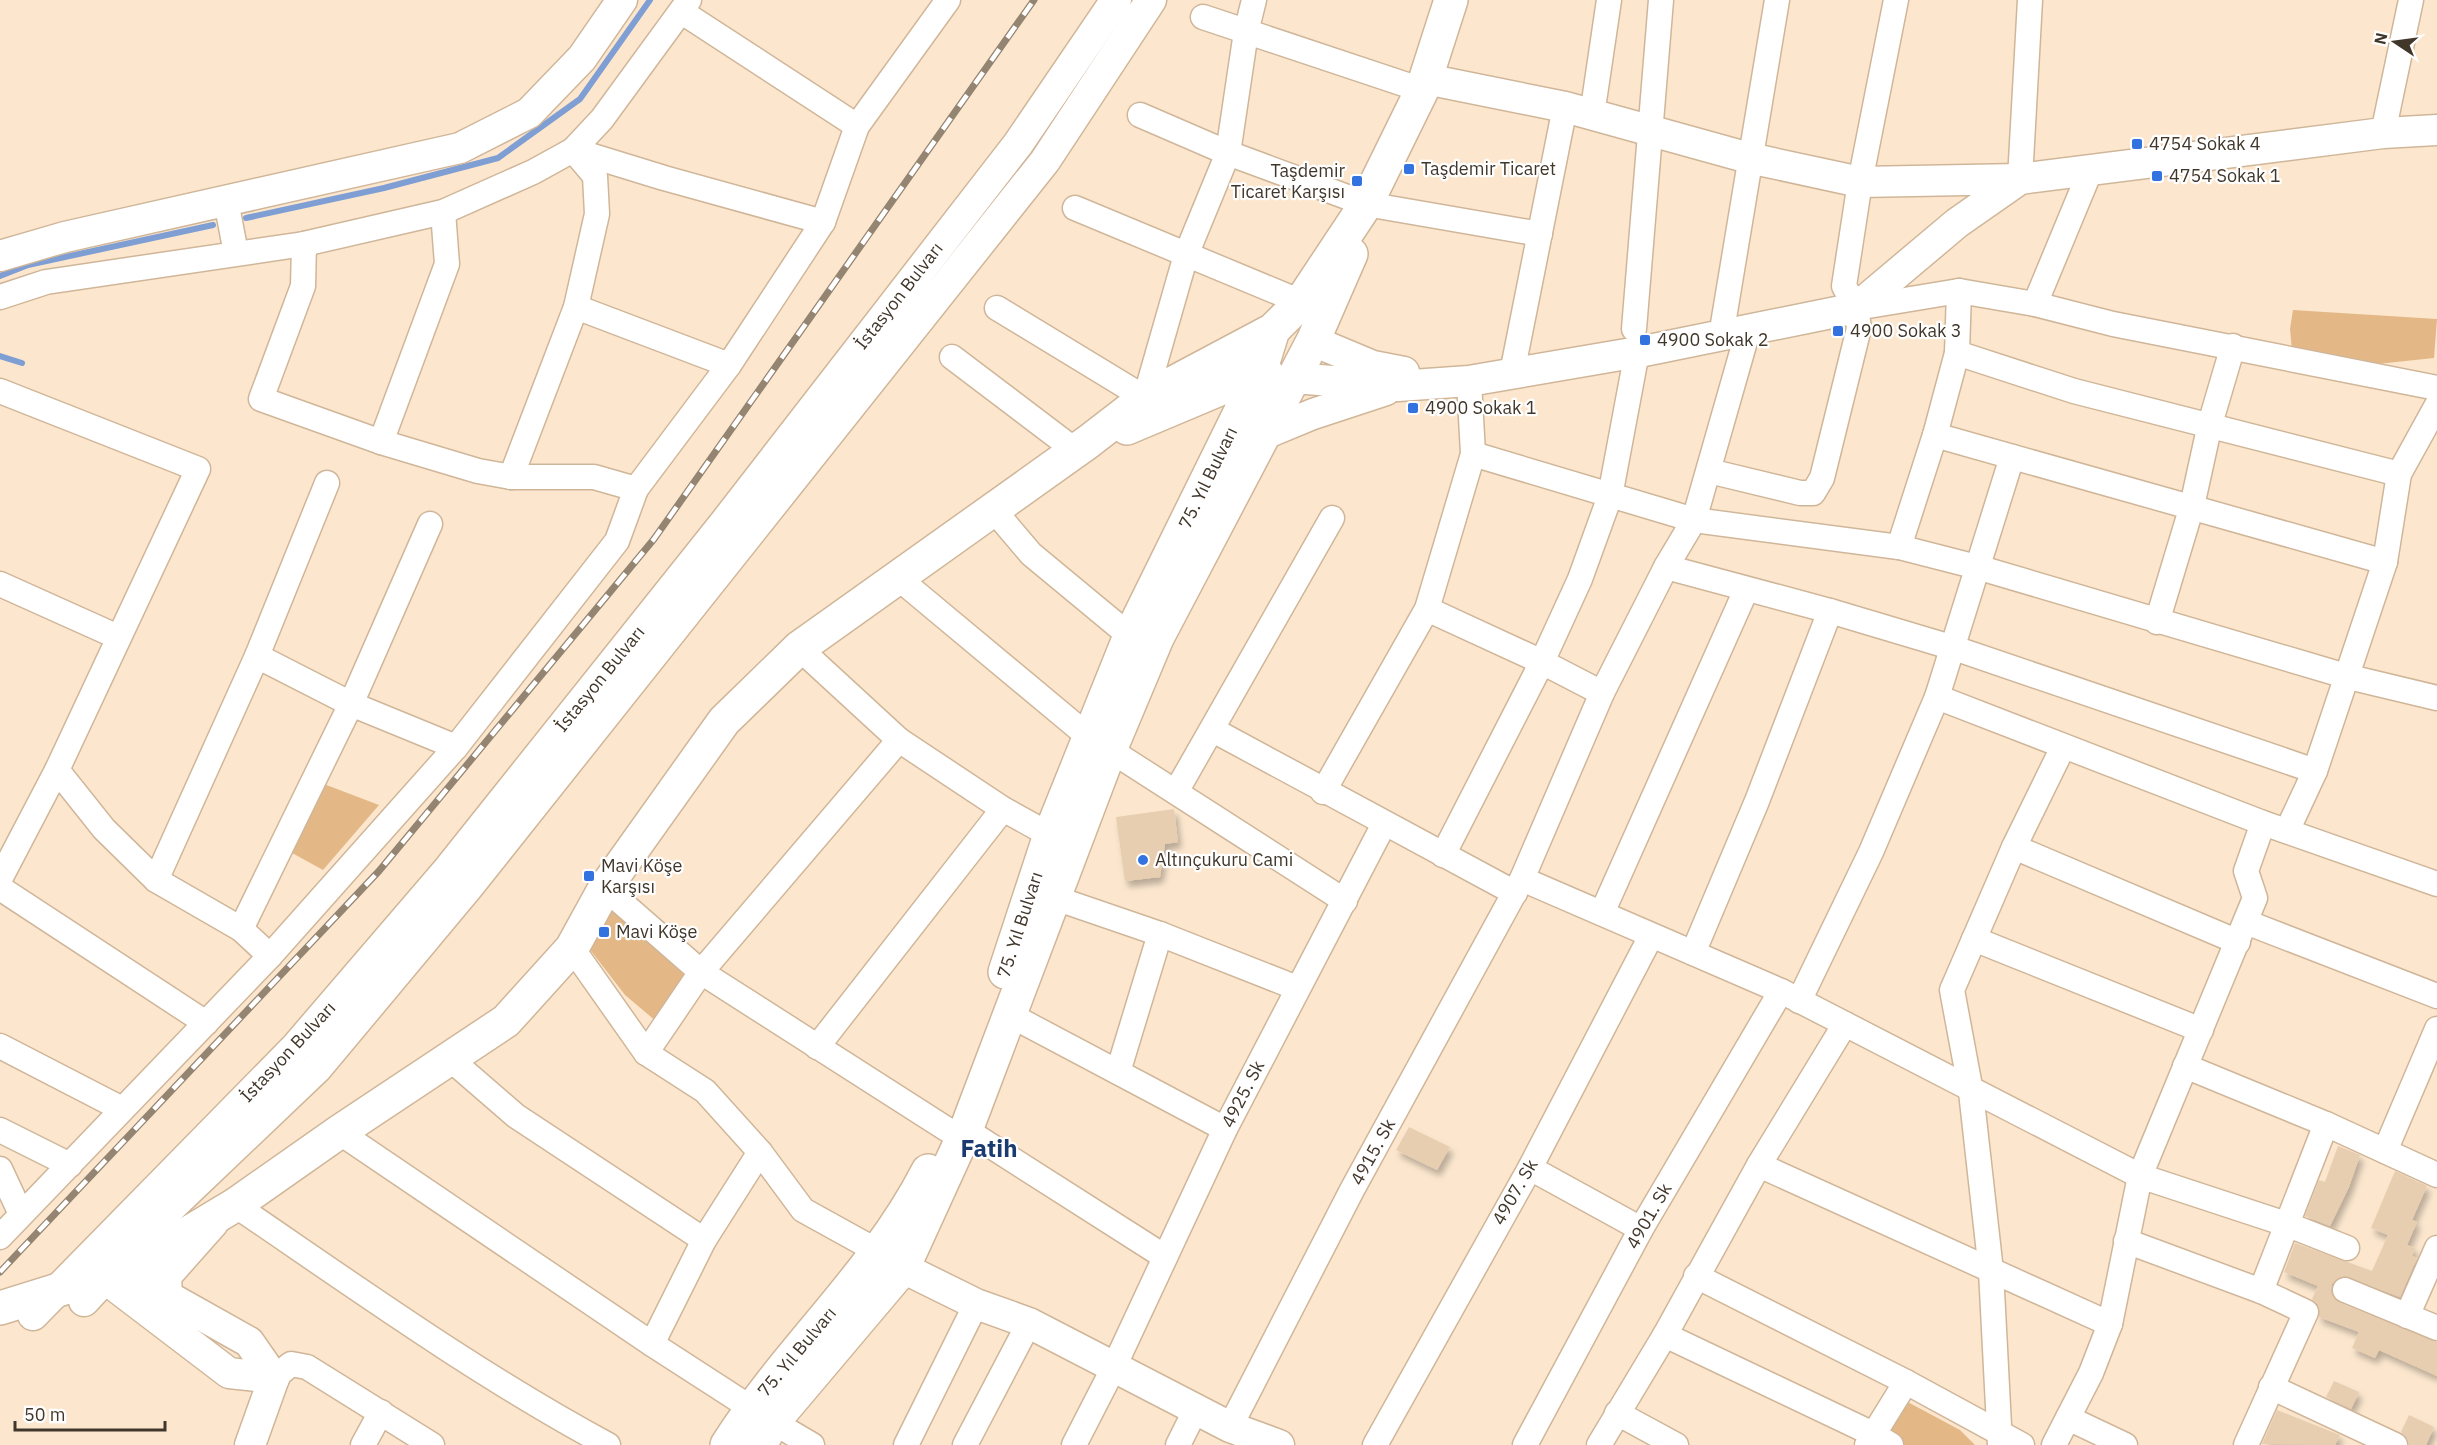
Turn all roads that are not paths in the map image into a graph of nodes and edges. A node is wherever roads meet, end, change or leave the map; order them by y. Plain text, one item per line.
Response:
1 (622, 0) edge
2 (948, 0) edge
3 (1116, 0) edge
4 (1151, 0) edge
5 (1254, 0) edge
6 (1451, 0) edge
7 (1609, 0) edge
8 (1659, 0) edge
9 (1777, 0) edge
10 (1896, 0) edge
11 (2030, 0) edge
12 (2411, 0) edge
13 (686, 6) edge
14 (1203, 17) dead end
15 (1246, 32) junction
16 (1424, 85) junction
17 (1579, 111) junction
18 (1140, 115) dead end
19 (856, 126) junction
20 (1651, 129) junction
21 (2437, 130) edge
22 (2383, 134) junction
23 (573, 150) junction
24 (1228, 153) junction
25 (1749, 158) junction
26 (2091, 169) junction
27 (2020, 179) junction
28 (1860, 182) junction
29 (226, 201) junction
30 (1366, 204) junction
31 (1075, 208) dead end
32 (443, 212) junction
33 (824, 222) junction
34 (1540, 234) junction
35 (304, 244) junction
36 (236, 253) junction
37 (1186, 255) junction
38 (0, 256) edge
39 (1959, 291) junction
40 (0, 297) edge
41 (1300, 302) junction
42 (2035, 304) junction
43 (576, 308) junction
44 (997, 308) dead end
45 (1856, 308) junction
46 (1273, 330) junction
47 (1735, 333) junction
48 (1636, 340) junction
49 (1313, 341) junction
50 (2233, 346) junction
51 (1957, 353) junction
52 (951, 357) dead end
53 (729, 364) junction
54 (1260, 372) junction
55 (1512, 373) junction
56 (1293, 378) junction
57 (1458, 381) junction
58 (1398, 386) junction
59 (2437, 388) edge
60 (0, 391) edge
61 (1145, 398) junction
62 (2437, 405) edge
63 (2210, 424) junction
64 (1262, 435) junction
65 (1935, 435) junction
66 (381, 442) junction
67 (1082, 446) junction
68 (1473, 454) junction
69 (2012, 457) junction
70 (1709, 471) junction
71 (2399, 474) junction
72 (512, 477) junction
73 (327, 483) dead end
74 (636, 489) junction
75 (1610, 496) junction
76 (2192, 506) junction
77 (992, 508) junction
78 (1332, 518) dead end
79 (1694, 520) junction
80 (430, 524) dead end
81 (1899, 547) junction
82 (2385, 562) junction
83 (1666, 567) junction
84 (1977, 567) junction
85 (897, 576) junction
86 (0, 584) edge
87 (1746, 590) junction
88 (1427, 609) junction
89 (1830, 611) junction
90 (2157, 622) junction
91 (1130, 636) junction
92 (118, 637) junction
93 (799, 648) junction
94 (1954, 648) junction
95 (257, 656) junction
96 (1542, 662) junction
97 (2349, 677) junction
98 (1602, 693) junction
99 (1937, 697) junction
100 (2437, 698) edge
101 (351, 704) junction
102 (1213, 730) junction
103 (898, 740) junction
104 (1100, 743) junction
105 (456, 747) junction
106 (2063, 747) junction
107 (57, 770) junction
108 (2315, 771) junction
109 (1177, 790) junction
110 (1323, 792) junction
111 (1004, 809) junction
112 (2263, 823) junction
113 (1384, 824) junction
114 (2287, 831) junction
115 (1050, 835) junction
116 (2014, 847) junction
117 (1443, 855) junction
118 (0, 879) edge
119 (156, 880) junction
120 (2437, 884) edge
121 (1518, 886) junction
122 (0, 888) edge
123 (605, 888) junction
124 (1055, 897) junction
125 (1345, 901) junction
126 (1602, 913) junction
127 (241, 929) junction
128 (2242, 932) junction
129 (1160, 934) junction
130 (1652, 936) junction
131 (1974, 939) junction
132 (572, 948) junction
133 (1693, 953) junction
134 (270, 956) junction
135 (701, 972) junction
136 (1297, 988) junction
137 (1790, 996) junction
138 (2437, 996) edge
139 (1010, 1015) junction
140 (206, 1023) junction
141 (1845, 1024) junction
142 (2437, 1029) edge
143 (2201, 1030) junction
144 (0, 1046) edge
145 (817, 1047) junction
146 (646, 1053) junction
147 (449, 1058) junction
148 (2185, 1066) junction
149 (1118, 1072) junction
150 (1971, 1092) junction
151 (122, 1109) junction
152 (2325, 1124) junction
153 (1225, 1129) junction
154 (0, 1130) edge
155 (957, 1130) junction
156 (339, 1132) junction
157 (2385, 1151) junction
158 (760, 1152) junction
159 (70, 1165) junction
160 (1759, 1165) junction
161 (1530, 1168) junction
162 (0, 1169) edge
163 (2437, 1175) edge
164 (2140, 1176) junction
165 (229, 1208) junction
166 (21, 1214) junction
167 (2286, 1224) junction
168 (1641, 1229) junction
169 (0, 1237) edge
170 (704, 1240) junction
171 (2126, 1240) junction
172 (2347, 1248) dead end
173 (2437, 1248) edge
174 (1165, 1257) junction
175 (891, 1260) junction
176 (1991, 1271) junction
177 (1696, 1276) junction
178 (105, 1290) junction
179 (2345, 1290) dead end
180 (2261, 1291) junction
181 (976, 1304) junction
182 (0, 1308) edge
183 (2407, 1316) junction
184 (1029, 1323) junction
185 (2110, 1324) junction
186 (0, 1325) edge
187 (2437, 1328) edge
188 (1665, 1335) junction
189 (652, 1344) junction
190 (1113, 1369) junction
191 (274, 1378) junction
192 (1906, 1382) junction
193 (2271, 1387) junction
194 (1196, 1409) junction
195 (381, 1412) junction
196 (1617, 1413) junction
197 (2068, 1418) junction
198 (761, 1425) edge
199 (1230, 1427) junction
200 (2000, 1439) edge
201 (1877, 1441) edge
202 (250, 1445) edge
203 (363, 1445) edge
204 (432, 1445) edge
205 (608, 1445) edge
206 (727, 1445) edge
207 (812, 1445) edge
208 (906, 1445) edge
209 (965, 1445) edge
210 (1074, 1445) edge
211 (1178, 1445) edge
212 (1279, 1445) edge
213 (1375, 1445) edge
214 (1524, 1445) edge
215 (1599, 1445) edge
216 (1676, 1445) edge
217 (2022, 1445) edge
218 (2054, 1445) edge
219 (2125, 1445) edge
220 (2246, 1445) edge
221 (2395, 1445) edge

1 - 29 street
2 - 19 street
3 - 178 street, İstasyon Bulvarı
4 - 178 street, İstasyon Bulvarı
5 - 15 street
6 - 16 main road
7 - 17 street
8 - 20 street
9 - 25 street, 4915. Sk
10 - 28 street
11 - 27 street
12 - 22 street
13 - 19 street
13 - 23 street
14 - 15 street
15 - 16 street
15 - 24 street
16 - 17 street
16 - 30 main road
17 - 20 street
17 - 34 street
18 - 24 street
19 - 33 street
20 - 25 street
20 - 48 street
21 - 22 street
22 - 26 street
23 - 32 street
23 - 33 street
23 - 43 street
24 - 30 street
24 - 37 street
25 - 28 street
25 - 47 street, 4915. Sk
26 - 27 street
26 - 42 street
27 - 28 street
27 - 45 street
28 - 45 street
29 - 36 street
29 - 38 street
30 - 34 street
30 - 41 main road
30 - 49 main road
31 - 37 street
32 - 35 street
32 - 66 street
33 - 53 street
34 - 55 street
35 - 36 street
35 - 66 street
36 - 40 street
37 - 41 street
37 - 61 street
39 - 42 street
39 - 45 street
39 - 51 street
41 - 46 main road
42 - 50 street
43 - 53 street
43 - 72 street
44 - 61 street
45 - 47 street
45 - 70 street
46 - 49 main road
46 - 54 main road, 75. Yıl Bulvarı
46 - 61 main road
47 - 48 street
47 - 70 street, 4915. Sk
48 - 55 street
48 - 75 street
49 - 56 main road
49 - 57 street
50 - 59 street
50 - 63 street
51 - 63 street
51 - 65 street
52 - 67 street
53 - 74 street
54 - 56 main road
54 - 67 main road
54 - 91 main road, 75. Yıl Bulvarı
55 - 57 street
56 - 58 street
56 - 64 main road
57 - 58 street
57 - 68 street
58 - 64 street
60 - 92 street
61 - 67 main road
62 - 71 street
63 - 71 street
63 - 76 street
64 - 104 main road
65 - 69 street
65 - 81 street
66 - 72 street
67 - 77 main road
68 - 75 street
68 - 88 street
69 - 76 street
69 - 84 street, 4901. Sk
70 - 79 street, 4915. Sk
71 - 82 street
72 - 74 street
73 - 95 street
74 - 105 street
75 - 79 street
75 - 96 street
76 - 82 street
76 - 90 street
77 - 85 main road
77 - 91 street
78 - 102 street
79 - 81 street
79 - 83 street, 4915. Sk
80 - 101 street
81 - 84 street
82 - 97 street
83 - 87 street
83 - 98 street, 4915. Sk
84 - 90 street
84 - 94 street, 4901. Sk
85 - 93 main road
85 - 104 street
86 - 92 street
87 - 89 street
87 - 126 street
88 - 96 street
88 - 110 street
89 - 94 street
89 - 133 street
90 - 97 street
91 - 104 main road, 75. Yıl Bulvarı
92 - 107 street
93 - 103 street
93 - 123 main road
94 - 99 street, 4901. Sk
94 - 108 street
95 - 101 street
95 - 119 street
96 - 98 street
96 - 117 street
97 - 100 street
97 - 108 street
98 - 121 street, 4915. Sk
99 - 106 street
99 - 137 street, 4901. Sk
101 - 105 street
101 - 127 street
102 - 109 street
102 - 110 street
103 - 111 street
103 - 135 street
104 - 109 street
104 - 115 main road, 75. Yıl Bulvarı
104 - 124 main road, 75. Yıl Bulvarı
105 - 134 street
106 - 112 street
106 - 116 street
107 - 118 street
107 - 119 street
108 - 114 street
109 - 125 street
110 - 113 street
111 - 115 street
111 - 145 street
112 - 114 street
112 - 128 street
113 - 117 street
113 - 125 street, 4925. Sk
114 - 120 street
115 - 155 main road, 75. Yıl Bulvarı
116 - 128 street
116 - 131 street
117 - 121 street
119 - 127 street
121 - 126 street
121 - 199 street, 4915. Sk
122 - 140 street
123 - 132 main road
123 - 135 street
124 - 129 street
124 - 139 main road, 75. Yıl Bulvarı
125 - 136 street, 4925. Sk
126 - 130 street
127 - 134 street
128 - 138 street
128 - 143 street
129 - 136 street
129 - 149 street
130 - 133 street
130 - 161 street, 4907. Sk
131 - 143 street
131 - 150 street
132 - 146 street
132 - 147 main road
133 - 137 street
134 - 140 street
135 - 145 street
135 - 146 street
136 - 153 street, 4925. Sk
137 - 141 street
137 - 168 street, 4901. Sk
139 - 149 street
139 - 155 main road, 75. Yıl Bulvarı
140 - 151 street
141 - 150 street
141 - 160 street
142 - 157 street
143 - 148 street
144 - 151 street
145 - 155 street
146 - 158 street
147 - 156 main road
147 - 170 street
148 - 152 street
148 - 164 street
149 - 153 street
150 - 164 street
150 - 176 street
151 - 159 street
152 - 157 street
152 - 167 street
153 - 174 street, 4925. Sk
154 - 159 street
155 - 174 street
155 - 175 main road, 75. Yıl Bulvarı
156 - 165 main road
156 - 189 street
157 - 163 street
158 - 170 street
158 - 175 street
159 - 166 street
160 - 176 street
160 - 177 street
161 - 168 street
161 - 213 street, 4907. Sk
162 - 166 street
164 - 167 street
164 - 171 street
165 - 178 main road
165 - 205 street
166 - 169 street
167 - 172 street
167 - 180 street
168 - 214 street, 4901. Sk
170 - 189 street
171 - 180 street
171 - 185 street
173 - 183 street
174 - 190 street, 4925. Sk
175 - 181 street
175 - 198 main road, 75. Yıl Bulvarı
176 - 185 street
176 - 200 street
177 - 188 street
177 - 192 street
178 - 182 main road
178 - 186 main road
178 - 191 street
178 - 191 street
179 - 183 street
180 - 193 street
181 - 184 street
181 - 208 street
183 - 187 street
184 - 190 street
184 - 209 street
185 - 197 street
188 - 196 street
188 - 201 street
189 - 198 street
190 - 194 street
190 - 210 street, 4925. Sk
191 - 195 street
191 - 202 street
192 - 200 street
192 - 201 street
193 - 220 street
193 - 221 street
194 - 199 street
194 - 211 street
195 - 203 street
195 - 204 street
196 - 215 street
196 - 216 street
197 - 218 street
197 - 219 street
198 - 206 main road, 75. Yıl Bulvarı
198 - 207 street
199 - 212 street
200 - 217 street

